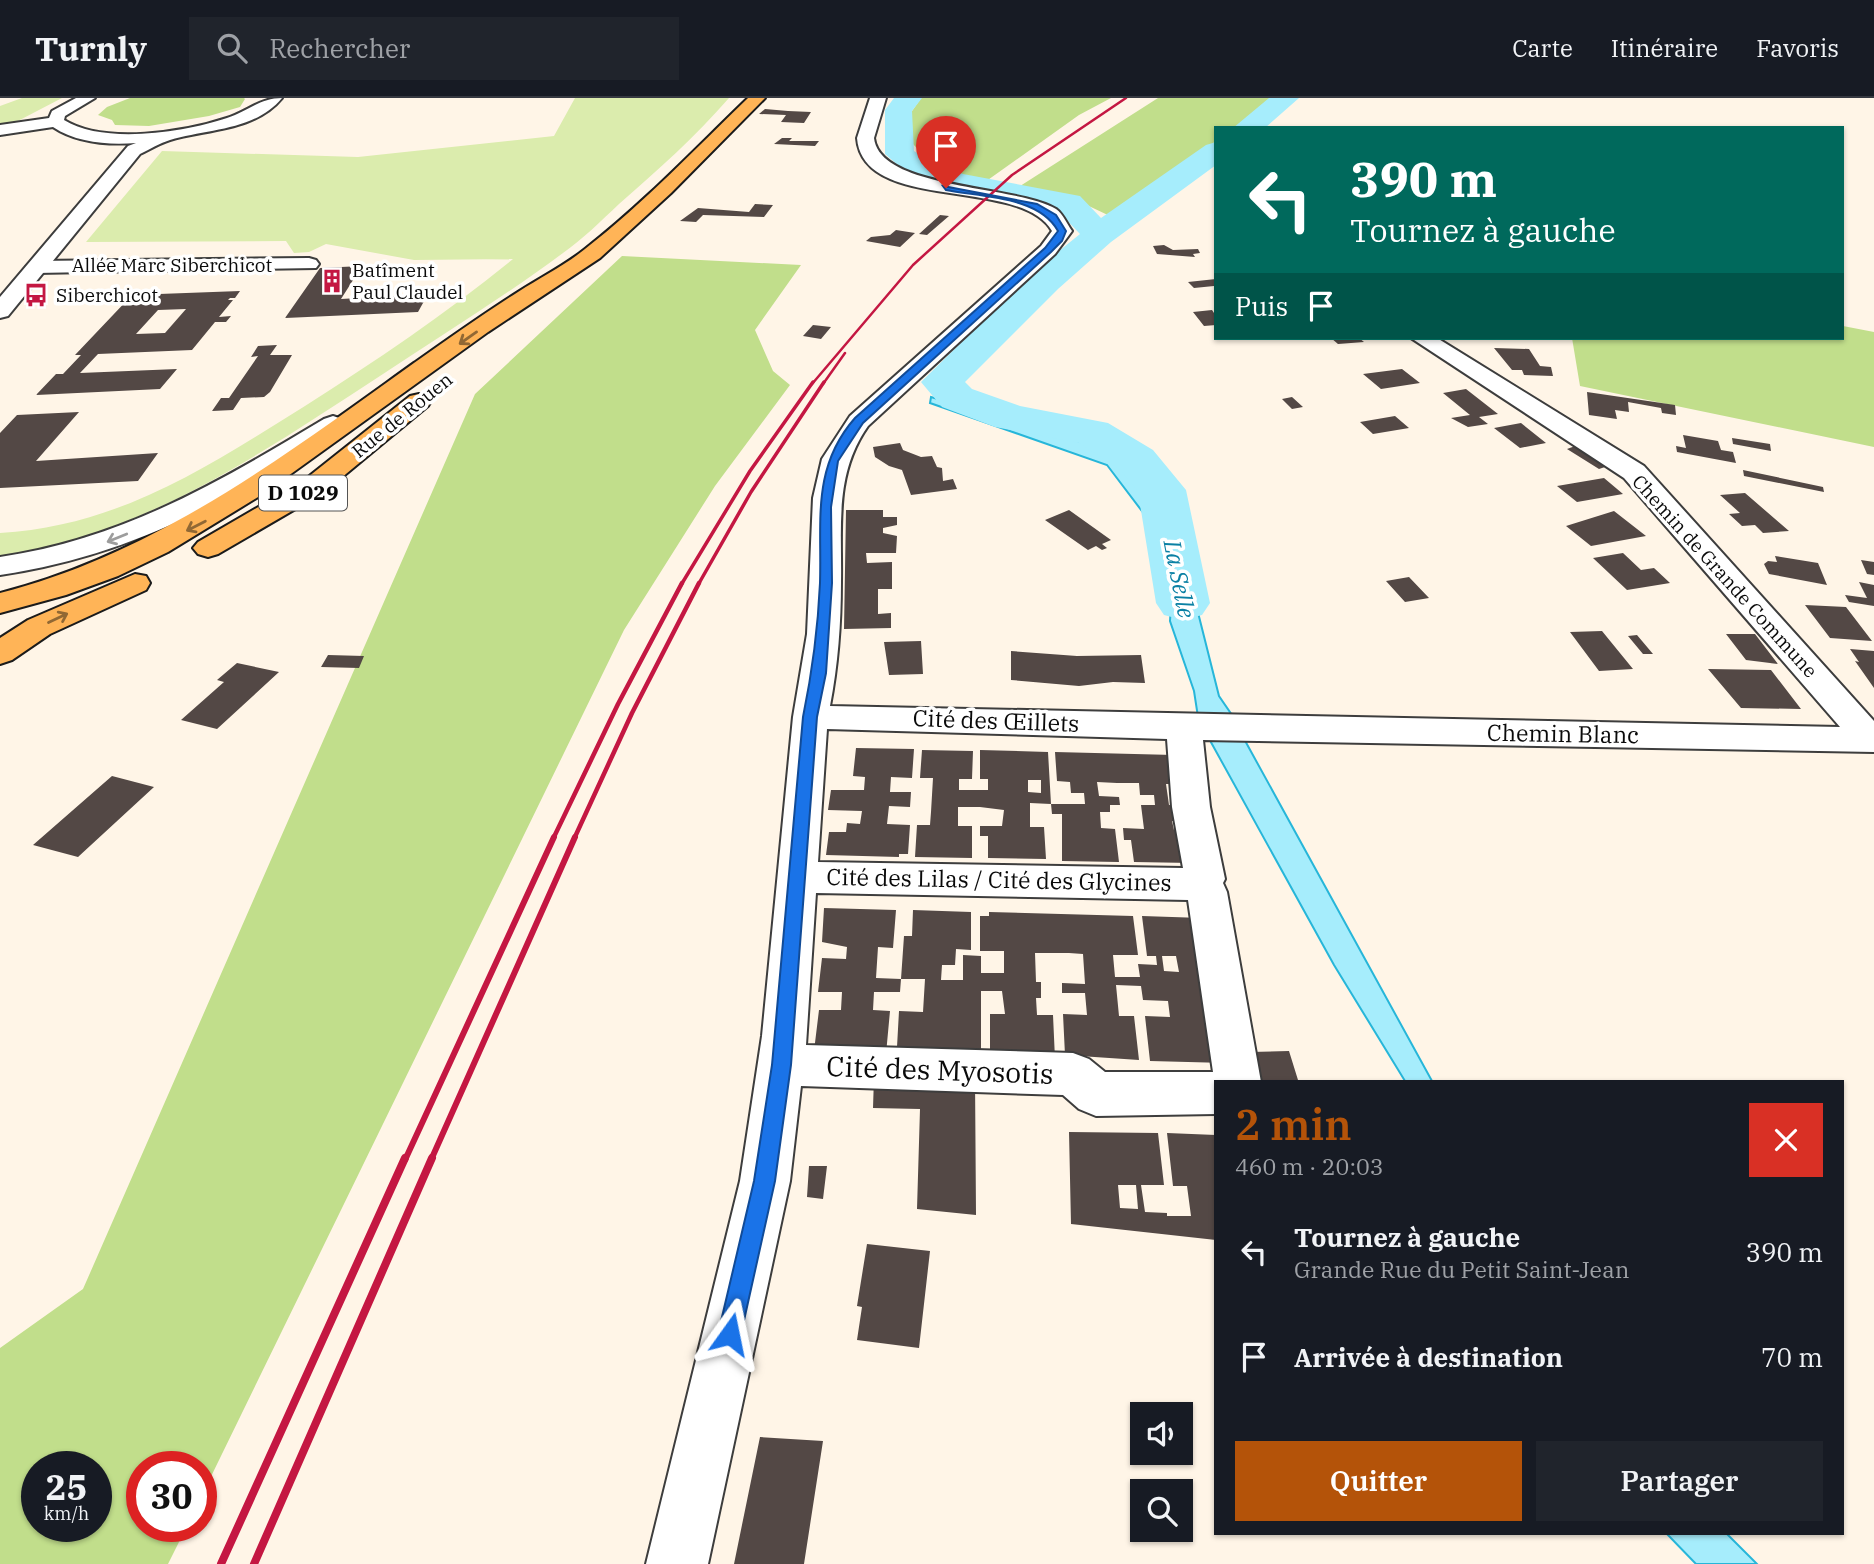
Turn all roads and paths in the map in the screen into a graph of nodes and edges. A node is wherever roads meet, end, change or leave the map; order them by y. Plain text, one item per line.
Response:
1 (87, 98) edge
2 (274, 98) edge
3 (757, 98) edge
4 (878, 98) edge
5 (56, 122) junction
6 (0, 130) edge
7 (127, 144) junction
8 (309, 264) dead end
9 (36, 267) junction
10 (566, 274) junction
11 (0, 311) edge
12 (1425, 340) edge
13 (393, 390) junction
14 (0, 566) edge
15 (0, 603) edge
16 (0, 612) edge
17 (0, 652) edge
18 (810, 717) junction
19 (1190, 728) junction
20 (1255, 728) joint
21 (1873, 740) edge
22 (796, 877) junction
23 (1201, 884) junction
24 (782, 1065) junction
25 (1238, 1080) edge
26 (1214, 1093) edge
27 (677, 1564) edge

1 - 5 street
2 - 7 street
3 - 10 main road, Rue de Rouen / D 1029
4 - 18 street
5 - 6 street
5 - 7 street
7 - 9 street
8 - 9 street, Allée Marc Siberchicot
9 - 11 street
10 -> 13 main road, Rue de Rouen / D 1029
17 -> 10 main road, Rue de Rouen / D 1029
12 - 21 street, Chemin de Grande Commune
13 -> 14 street
13 -> 15 main road, Rue de Rouen / D 1029
16 - 17 main road
18 - 19 street, Cité des Œillets
18 - 22 street
19 - 20 street, Cité des Œillets
19 - 23 street
20 - 21 street, Chemin Blanc
22 - 23 street, Cité des Lilas / Cité des Glycines
22 - 24 street
23 - 25 street
24 - 26 street, Cité des Myosotis
24 - 27 street

